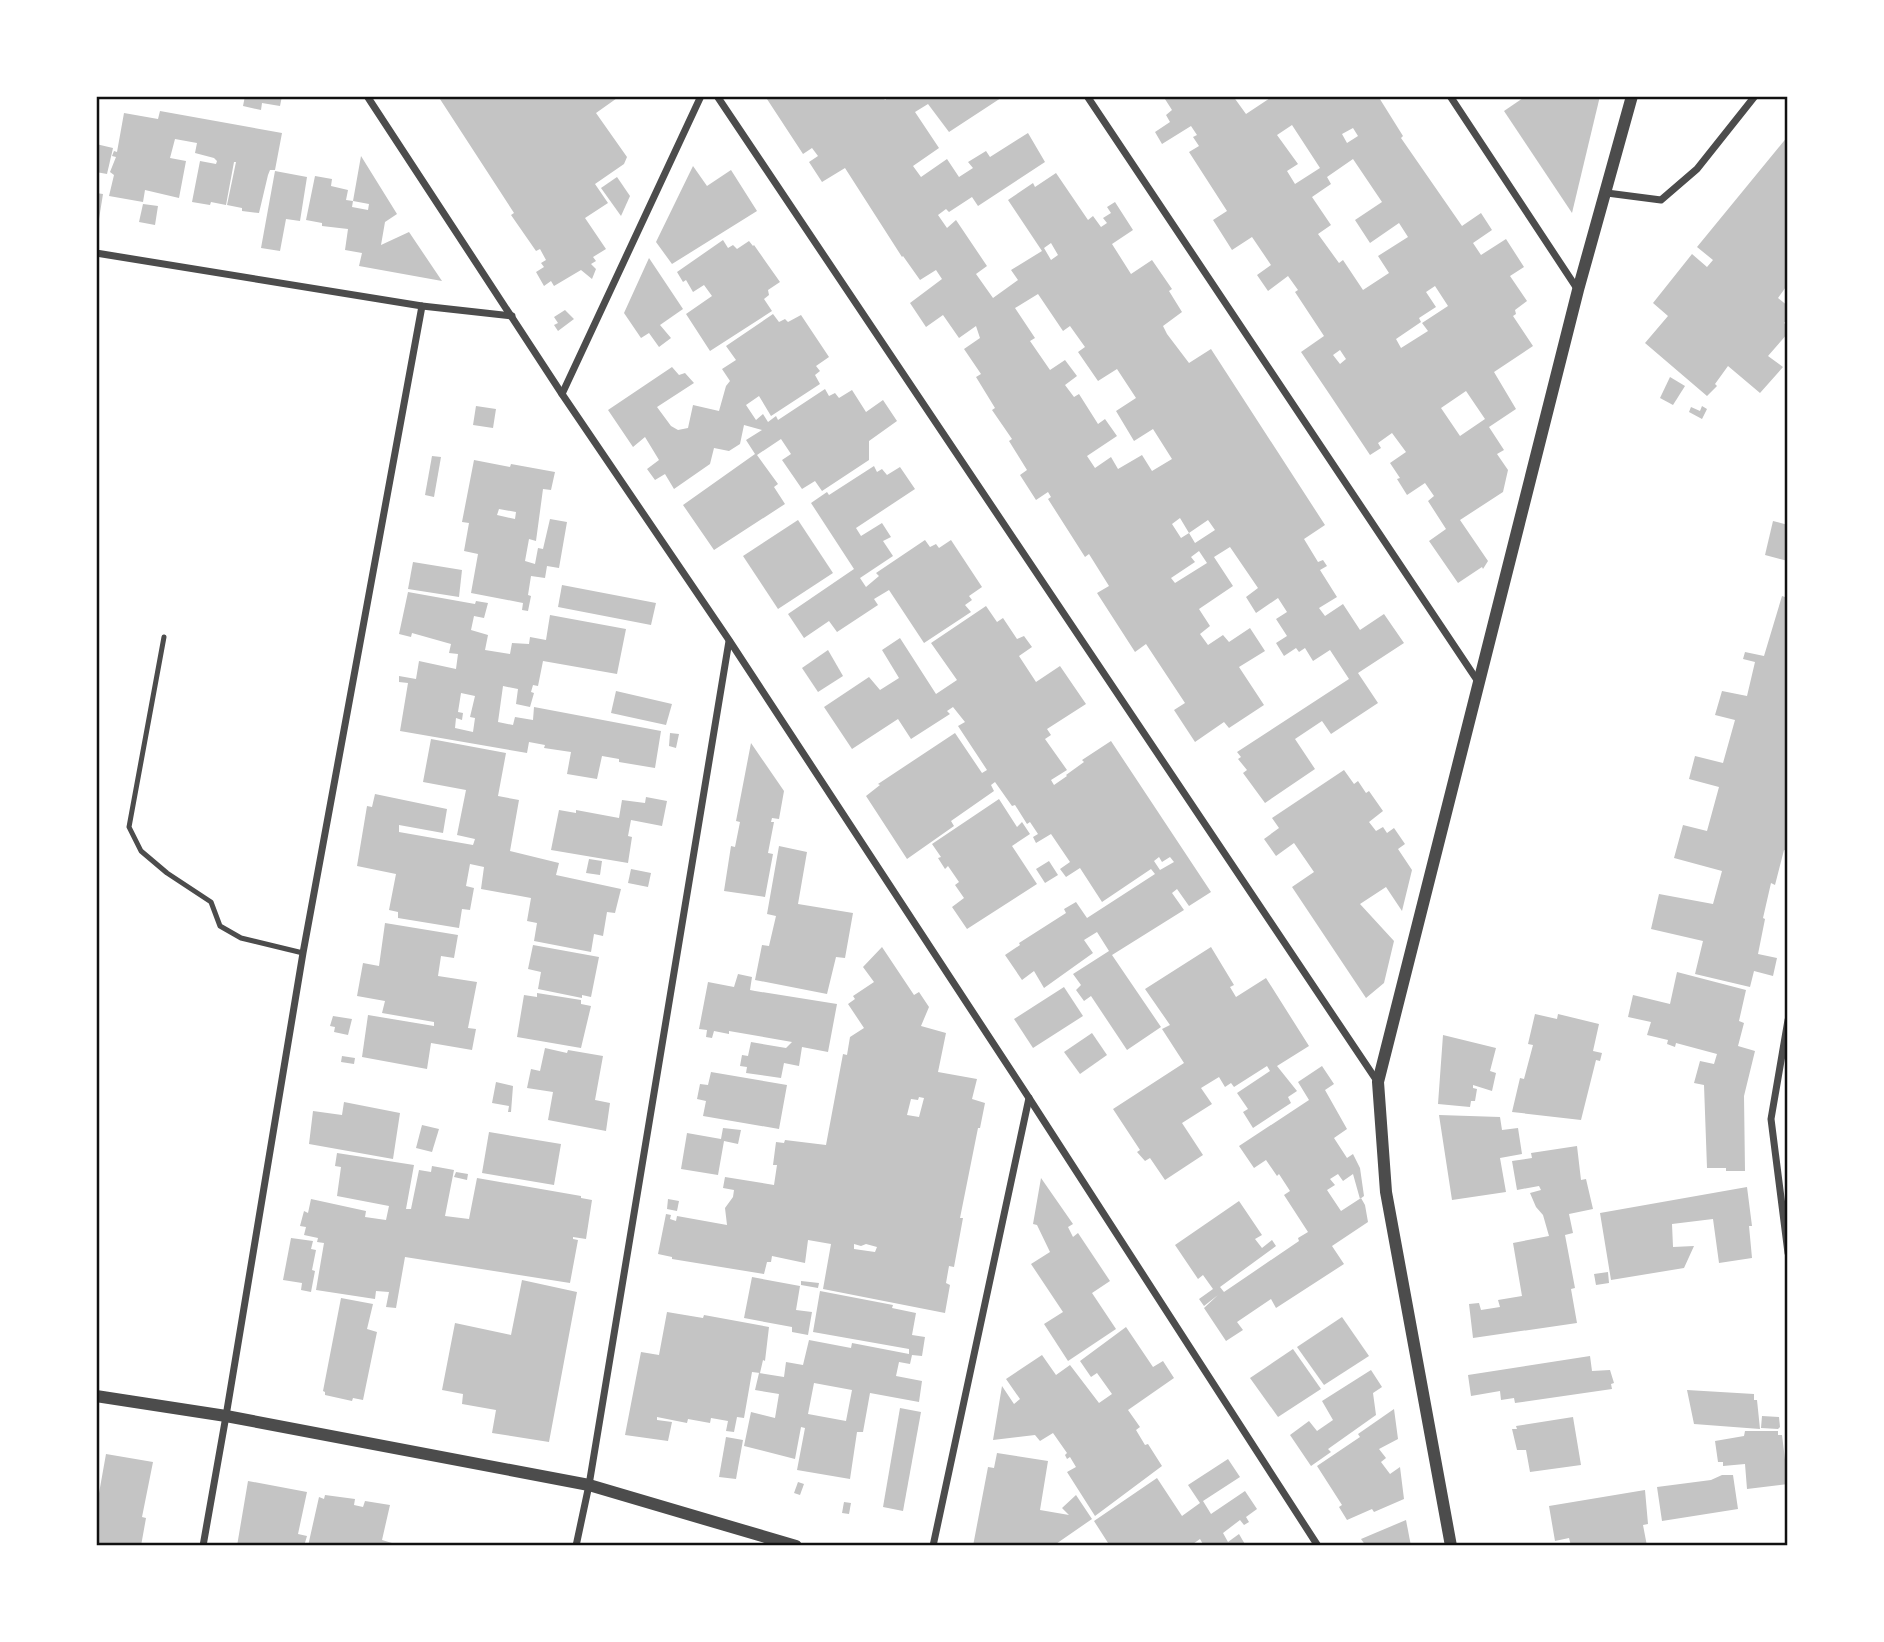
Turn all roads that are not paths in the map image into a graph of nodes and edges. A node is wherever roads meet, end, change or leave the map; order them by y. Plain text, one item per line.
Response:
1 (367, 96) edge
2 (701, 96) edge
3 (717, 96) edge
4 (1087, 96) edge
5 (1450, 96) edge
6 (1632, 96) edge
7 (1755, 96) edge
8 (1607, 192) junction
9 (96, 253) edge
10 (1578, 290) junction
11 (422, 306) junction
12 (512, 316) junction
13 (562, 394) junction
14 (164, 637) dead end
15 (729, 640) junction
16 (1478, 680) junction
17 (303, 953) junction
18 (1788, 1020) edge
19 (1378, 1082) junction
20 (1029, 1098) junction
21 (1788, 1253) edge
22 (96, 1396) edge
23 (226, 1416) junction
24 (589, 1485) junction
25 (203, 1546) edge
26 (576, 1546) edge
27 (796, 1546) edge
28 (933, 1546) edge
29 (1318, 1546) edge
30 (1451, 1546) edge

1 - 12 street
2 - 13 street
3 - 19 street
4 - 16 street
5 - 10 street
6 - 8 street
7 - 8 street
8 - 10 street
9 - 11 street
10 - 16 street
11 - 12 street
11 - 17 street
12 - 13 street
13 - 15 street
14 - 17 lane
15 - 20 street
15 - 24 street
16 - 19 street
17 - 23 street
18 - 21 street
19 - 30 street
20 - 28 street
20 - 29 street
22 - 23 street
23 - 24 street
23 - 25 street
24 - 26 street
24 - 27 street

